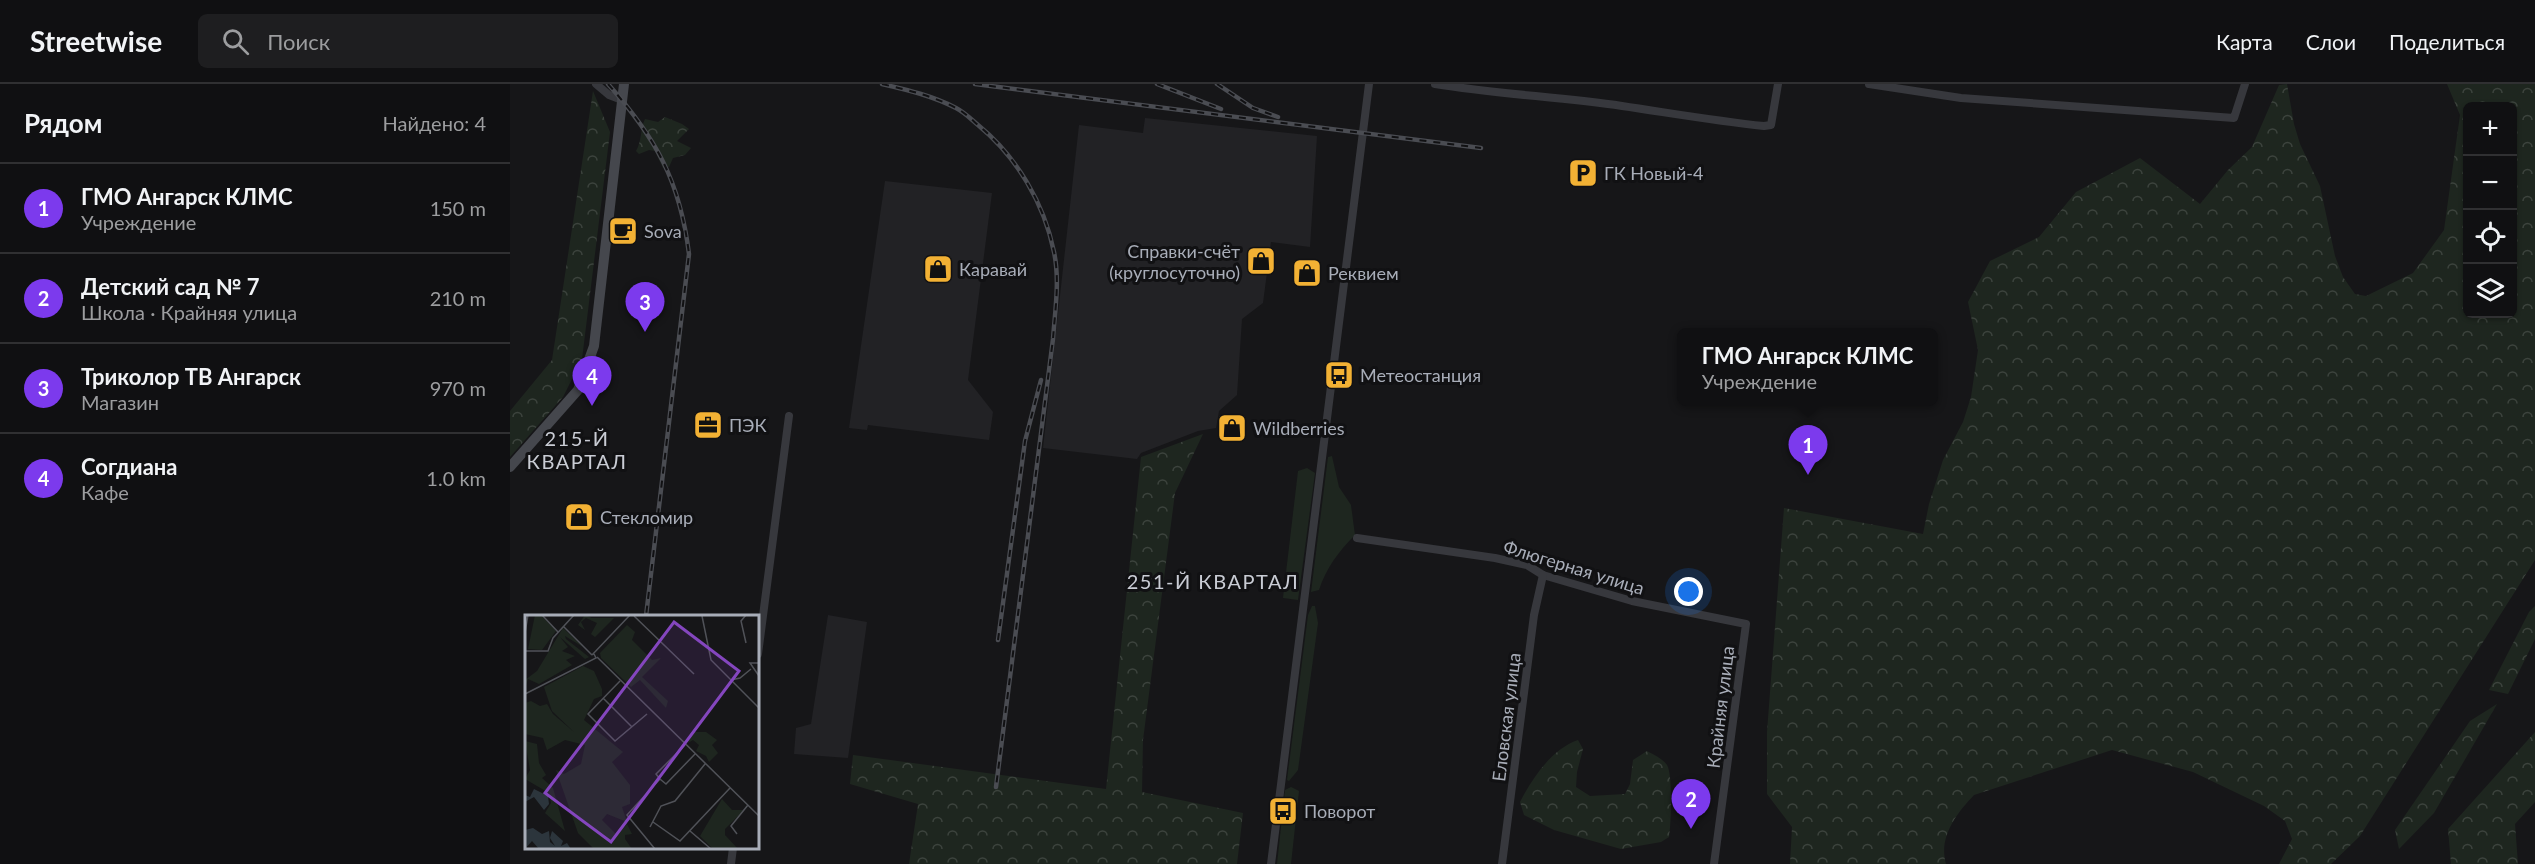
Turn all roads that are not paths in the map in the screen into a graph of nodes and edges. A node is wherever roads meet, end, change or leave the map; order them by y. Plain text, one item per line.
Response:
1 (596, 84) edge
2 (624, 84) edge
3 (1369, 84) edge
4 (1435, 84) edge
5 (1778, 84) edge
6 (1869, 84) edge
7 (2245, 84) edge
8 (622, 100) junction
9 (789, 416) dead end
10 (510, 467) edge
11 (1357, 538) dead end
12 (1543, 575) junction
13 (1746, 624) joint
14 (759, 646) edge
15 (733, 849) edge
16 (731, 864) edge
17 (1271, 864) edge
18 (1502, 864) edge
19 (1714, 864) edge

1 - 8 street
2 - 8 street
3 - 17 street
4 - 5 street
6 - 7 street
8 - 10 street
9 - 14 street
11 - 12 street, Флюгерная улица
12 - 13 street, Флюгерная улица
12 - 18 street, Еловская улица
13 - 19 street, Крайняя улица
15 - 16 street

